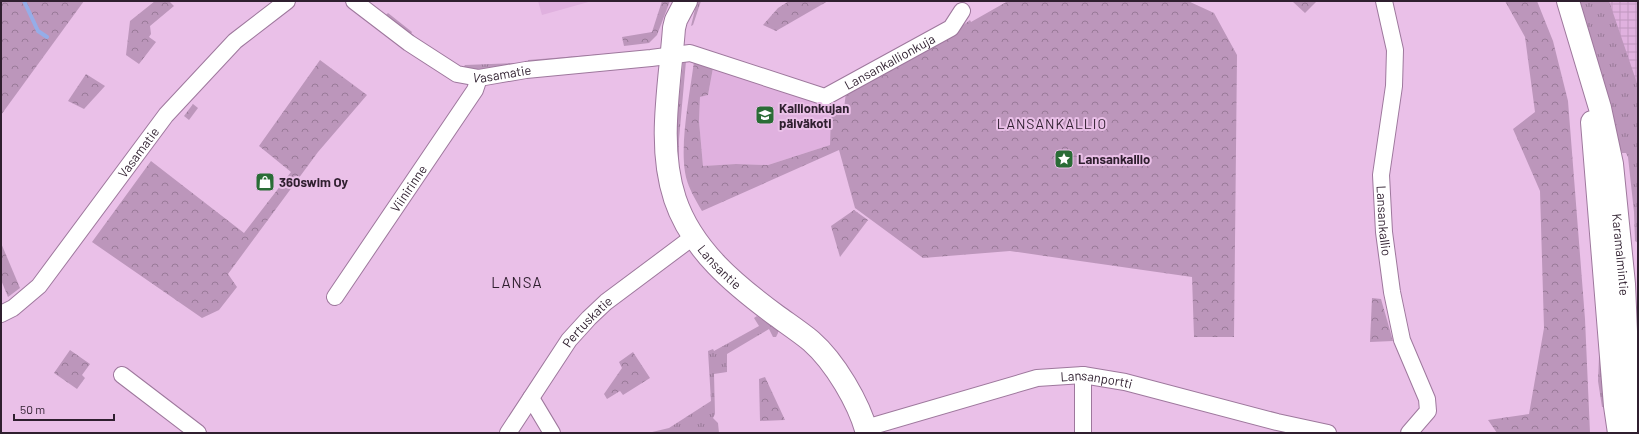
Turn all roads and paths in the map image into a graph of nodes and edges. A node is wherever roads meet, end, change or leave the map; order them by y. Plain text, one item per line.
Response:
1 (287, 1) edge
2 (354, 1) edge
3 (1384, 1) edge
4 (1568, 1) edge
5 (685, 5) edge
6 (962, 11) dead end
7 (672, 55) junction
8 (479, 78) junction
9 (694, 237) junction
10 (335, 297) dead end
11 (1, 314) edge
12 (122, 375) dead end
13 (1083, 375) junction
14 (531, 398) junction
15 (1628, 429) edge
16 (866, 430) edge
17 (196, 432) edge
18 (1411, 432) edge
19 (508, 433) edge
20 (552, 433) edge
21 (1083, 433) edge
22 (1328, 433) edge

1 - 11 street, Vasamatie
2 - 8 street, Vasamatie
3 - 18 street, Lansankallio
4 - 15 street, Karamalmintie
5 - 7 street, Lansantie
6 - 7 street, Lansankallionkuja
7 - 8 street, Vasamatie
7 - 9 street, Lansantie
8 - 10 street, Viinirinne
9 - 14 street, Pertuskatie
9 - 16 street, Lansantie
12 - 17 street
13 - 16 street, Lansanportti
13 - 21 street
13 - 22 street, Lansanportti
14 - 19 street, Pertuskatie
14 - 20 street

